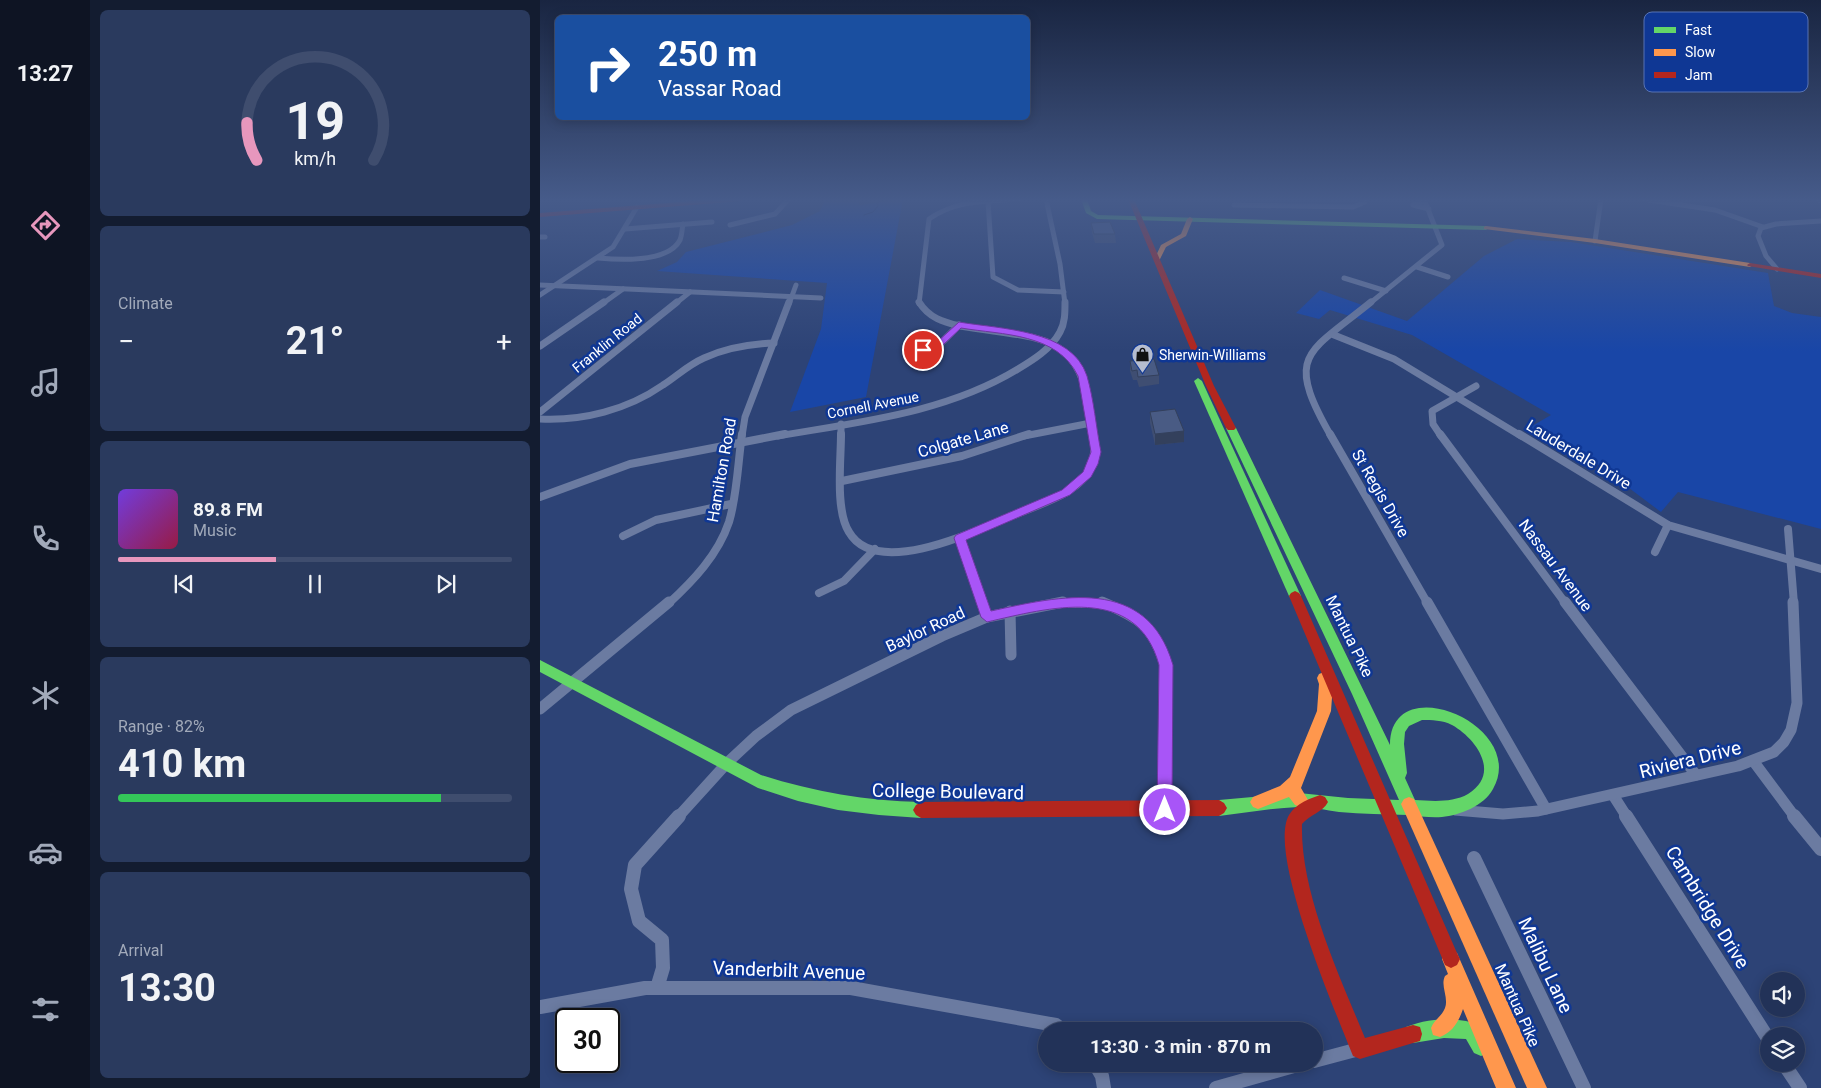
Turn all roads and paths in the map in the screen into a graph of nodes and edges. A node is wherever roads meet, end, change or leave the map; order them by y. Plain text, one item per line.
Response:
1 (609, 250) edge
2 (668, 250) edge
3 (925, 250) edge
4 (991, 250) edge
5 (1056, 250) edge
6 (1148, 250) edge
7 (1152, 250) edge
8 (1159, 250) edge
9 (1438, 250) edge
10 (1652, 250) edge
11 (1764, 250) edge
12 (598, 258) junction
13 (1157, 260) junction
14 (1417, 267) junction
15 (1777, 269) junction
16 (1448, 276) dead end
17 (1821, 276) edge
18 (1344, 278) dead end
19 (540, 285) edge
20 (796, 285) dead end
21 (555, 286) junction
22 (623, 289) junction
23 (1386, 291) junction
24 (690, 292) junction
25 (1064, 292) junction
26 (540, 296) edge
27 (792, 298) junction
28 (820, 298) dead end
29 (959, 325) junction
30 (1334, 334) junction
31 (774, 342) junction
32 (1052, 344) junction
33 (540, 346) edge
34 (923, 350) dead end
35 (1476, 386) dead end
36 (1457, 397) junction
37 (540, 412) edge
38 (540, 419) edge
39 (1091, 423) junction
40 (841, 424) junction
41 (742, 443) junction
42 (842, 480) junction
43 (540, 497) edge
44 (731, 504) junction
45 (1668, 525) junction
46 (1788, 529) dead end
47 (623, 536) dead end
48 (960, 538) junction
49 (875, 549) junction
50 (1655, 552) dead end
51 (1792, 560) junction
52 (1821, 569) edge
53 (819, 593) dead end
54 (1010, 611) junction
55 (987, 617) junction
56 (1307, 626) junction
57 (1011, 655) dead end
58 (540, 666) edge
59 (573, 683) junction
60 (540, 708) edge
61 (1754, 762) junction
62 (727, 763) junction
63 (1696, 775) junction
64 (1400, 781) junction
65 (1291, 786) junction
66 (1613, 795) junction
67 (1300, 800) junction
68 (1258, 802) junction
69 (1320, 802) junction
70 (1385, 806) junction
71 (1410, 807) junction
72 (1442, 808) junction
73 (1546, 809) junction
74 (1165, 810) junction
75 (1821, 849) edge
76 (1474, 858) dead end
77 (1423, 899) junction
78 (657, 988) junction
79 (540, 1006) edge
80 (1039, 1022) edge
81 (1761, 1027) edge
82 (1440, 1028) junction
83 (1360, 1049) junction
84 (1323, 1058) edge
85 (1100, 1072) edge
86 (1273, 1072) edge
87 (1789, 1072) edge
88 (1104, 1088) edge
89 (1216, 1088) edge
90 (1498, 1088) edge
91 (1506, 1088) edge
92 (1537, 1088) edge
93 (1584, 1088) edge
94 (1800, 1088) edge

1 - 12 street
2 - 12 street
3 - 29 street
4 - 25 street
5 - 25 street, Cornell Avenue
6 - 56 main road, Mantua Pike
7 - 13 main road, Mantua Pike
8 - 13 main road
9 - 14 street, St Regis Drive
10 - 15 main road
11 - 15 street
12 - 21 street
13 - 64 main road, Mantua Pike
14 - 16 street
14 - 23 street, St Regis Drive
15 - 17 main road
18 - 23 street
19 - 21 street
20 - 27 street, Hamilton Road
21 - 22 street
21 - 26 street
22 - 24 street
22 - 33 street
23 - 30 street, St Regis Drive
24 - 27 street
24 - 37 street, Franklin Road
25 - 32 street, Cornell Avenue
27 - 28 street
27 - 31 street, Hamilton Road
29 - 32 street
29 - 34 street
30 - 36 street, Lauderdale Drive
30 - 73 street, St Regis Drive
31 - 38 street
31 - 41 street, Hamilton Road
32 - 39 street
32 - 40 street, Cornell Avenue
35 - 36 street, Nassau Avenue
36 - 45 street, Lauderdale Drive
36 - 63 street, Nassau Avenue
39 - 42 street, Colgate Lane
39 - 48 street
40 - 41 street, Cornell Avenue
40 - 42 street
41 - 43 street, Cornell Avenue
41 - 44 street, Hamilton Road
42 - 49 street
44 - 47 street
44 - 59 street, Hamilton Road
45 - 50 street
45 - 51 street, Lauderdale Drive
46 - 51 street, Riviera Drive
48 - 49 street
48 - 55 street
49 - 53 street
51 - 52 street, Lauderdale Drive
51 - 61 street, Riviera Drive
54 - 55 street, Baylor Road
54 - 57 street
54 - 74 street, Baylor Road
55 - 62 street, Baylor Road
56 - 65 main road
56 - 70 main road, Mantua Pike
58 - 59 main road, College Boulevard
59 - 60 street, Hamilton Road
59 - 62 main road, College Boulevard
61 - 63 street, Riviera Drive
61 - 75 street
62 - 74 main road, College Boulevard
62 - 78 street, Baylor Road
63 - 66 street, Riviera Drive
64 - 71 main road, Mantua Pike
64 - 72 main road
65 - 67 main road
65 - 68 main road
66 - 73 street, Riviera Drive
66 - 81 street, Cambridge Drive
67 - 68 main road, College Boulevard
67 - 69 main road, College Boulevard
68 - 74 main road, College Boulevard
69 - 70 main road, College Boulevard
69 - 83 main road
70 - 71 main road, Riviera Drive
70 - 77 main road, Mantua Pike
71 - 72 main road, Riviera Drive
71 - 92 main road, Mantua Pike
72 - 73 street, Riviera Drive
76 - 93 street, Malibu Lane
77 - 82 main road
77 - 91 main road, Mantua Pike
78 - 79 street, Vanderbilt Avenue
78 - 80 street, Vanderbilt Avenue
82 - 83 main road
82 - 90 main road
83 - 84 street
85 - 88 street
86 - 89 street
87 - 94 street

